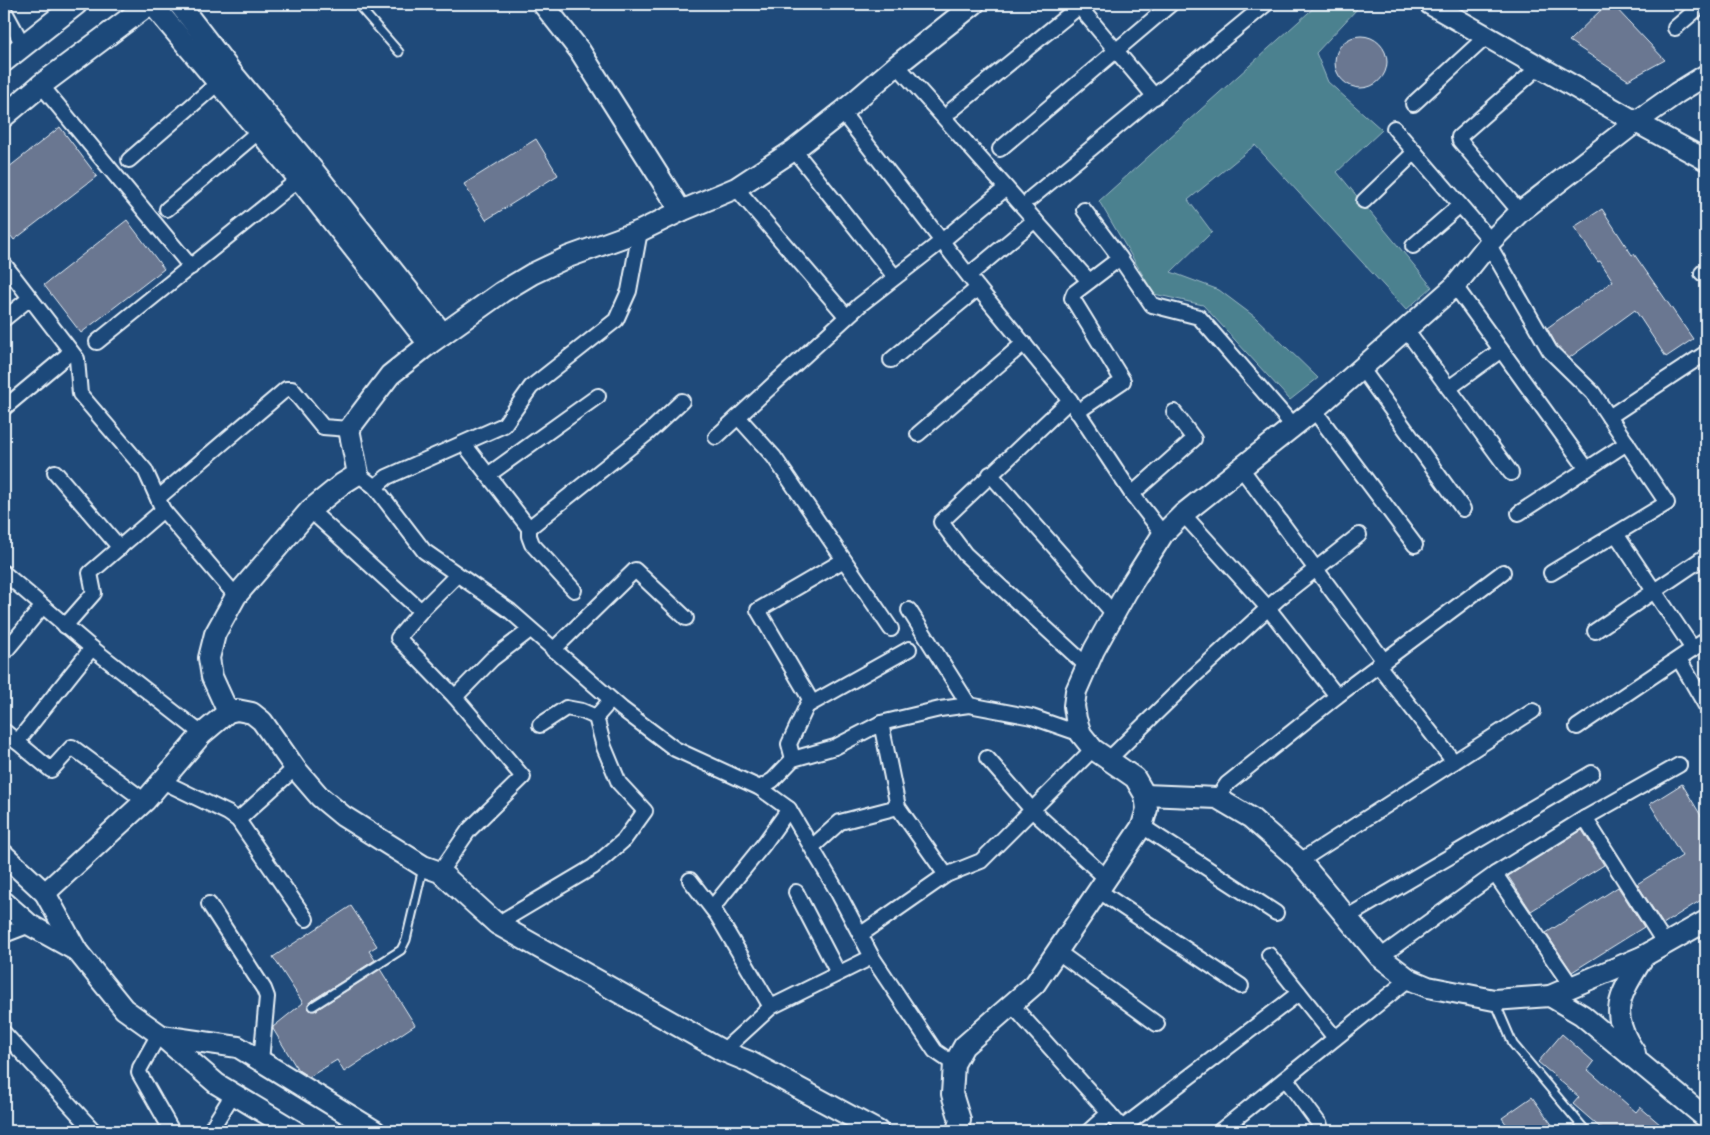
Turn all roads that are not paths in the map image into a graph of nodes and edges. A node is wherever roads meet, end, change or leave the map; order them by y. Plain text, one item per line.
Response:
1 (76, 4) edge
2 (150, 4) edge
3 (179, 4) edge
4 (358, 4) edge
5 (543, 4) edge
6 (974, 4) edge
7 (1172, 4) edge
8 (1266, 4) edge
9 (1430, 4) edge
10 (1703, 4) edge
11 (1080, 5) edge
12 (4, 10) edge
13 (1675, 28) dead end
14 (1487, 36) junction
15 (23, 45) junction
16 (1116, 51) junction
17 (399, 52) dead end
18 (4, 61) edge
19 (897, 65) junction
20 (1540, 66) junction
21 (1706, 75) edge
22 (219, 82) junction
23 (41, 85) junction
24 (1154, 97) junction
25 (1413, 104) dead end
26 (952, 110) dead end
27 (842, 112) junction
28 (4, 116) edge
29 (1636, 122) junction
30 (1394, 128) dead end
31 (258, 132) junction
32 (1000, 149) dead end
33 (794, 150) junction
34 (1415, 152) junction
35 (129, 160) dead end
36 (1706, 160) edge
37 (300, 179) junction
38 (736, 188) junction
39 (1006, 188) junction
40 (1031, 198) dead end
41 (1364, 201) dead end
42 (1460, 205) junction
43 (167, 209) dead end
44 (1084, 210) dead end
45 (681, 211) junction
46 (1520, 212) junction
47 (1035, 220) junction
48 (640, 231) junction
49 (942, 241) junction
50 (1490, 243) junction
51 (1413, 246) dead end
52 (1120, 258) junction
53 (4, 264) edge
54 (191, 267) junction
55 (969, 275) junction
56 (896, 277) junction
57 (1089, 281) junction
58 (1455, 286) junction
59 (978, 288) junction
60 (30, 298) junction
61 (847, 317) junction
62 (4, 319) edge
63 (1406, 330) junction
64 (436, 339) junction
65 (97, 342) dead end
66 (1024, 343) junction
67 (1501, 350) junction
68 (71, 352) junction
69 (1706, 354) edge
70 (891, 360) dead end
71 (1362, 368) junction
72 (1449, 388) junction
73 (598, 396) dead end
74 (682, 401) dead end
75 (1073, 406) junction
76 (4, 408) edge
77 (1314, 410) junction
78 (1174, 412) dead end
79 (738, 417) junction
80 (1609, 417) junction
81 (1294, 427) junction
82 (349, 429) junction
83 (918, 434) dead end
84 (716, 437) dead end
85 (1627, 443) junction
86 (464, 444) junction
87 (1241, 468) junction
88 (1587, 469) junction
89 (55, 472) dead end
90 (1511, 473) dead end
91 (358, 474) junction
92 (990, 474) junction
93 (488, 475) junction
94 (375, 487) junction
95 (1132, 494) junction
96 (161, 504) junction
97 (1463, 509) dead end
98 (310, 510) junction
99 (1519, 513) dead end
100 (1184, 514) junction
101 (530, 528) junction
102 (1163, 534) junction
103 (1616, 534) junction
104 (1359, 535) dead end
105 (1415, 545) dead end
106 (120, 548) junction
107 (1706, 556) edge
108 (844, 560) junction
109 (1316, 568) junction
110 (1503, 572) dead end
111 (4, 573) edge
112 (1551, 573) dead end
113 (457, 575) junction
114 (574, 590) dead end
115 (1654, 591) junction
116 (236, 596) junction
117 (42, 607) junction
118 (1268, 608) junction
119 (909, 610) dead end
120 (421, 611) junction
121 (1114, 614) junction
122 (686, 618) dead end
123 (65, 626) junction
124 (891, 628) dead end
125 (530, 630) junction
126 (1595, 631) dead end
127 (1706, 640) edge
128 (92, 648) junction
129 (909, 649) dead end
130 (1693, 649) junction
131 (553, 650) junction
132 (4, 653) edge
133 (1678, 659) junction
134 (1381, 663) junction
135 (1088, 666) junction
136 (1337, 696) junction
137 (454, 697) junction
138 (611, 700) junction
139 (969, 705) junction
140 (807, 706) junction
141 (1706, 706) edge
142 (1533, 711) dead end
143 (228, 712) junction
144 (596, 717) junction
145 (881, 723) junction
146 (540, 725) dead end
147 (1578, 727) dead end
148 (4, 731) edge
149 (202, 734) junction
150 (17, 742) junction
151 (1095, 747) junction
152 (987, 758) dead end
153 (793, 759) junction
154 (1454, 762) junction
155 (1679, 765) dead end
156 (295, 768) junction
157 (1592, 773) dead end
158 (162, 781) junction
159 (760, 788) junction
160 (1145, 795) junction
161 (1217, 798) junction
162 (145, 801) junction
163 (898, 807) junction
164 (789, 809) junction
165 (1033, 811) junction
166 (1585, 818) junction
167 (238, 820) junction
168 (1142, 826) junction
169 (812, 847) junction
170 (4, 855) edge
171 (1300, 861) junction
172 (431, 869) junction
173 (1495, 874) junction
174 (946, 876) junction
175 (690, 880) dead end
176 (1103, 885) junction
177 (796, 892) dead end
178 (45, 893) junction
179 (4, 902) edge
180 (209, 904) dead end
181 (712, 908) junction
182 (1276, 913) dead end
183 (1347, 917) junction
184 (306, 919) dead end
185 (1706, 922) edge
186 (496, 924) junction
187 (30, 925) junction
188 (4, 935) edge
189 (860, 935) junction
190 (1665, 944) junction
191 (77, 951) junction
192 (1058, 952) junction
193 (1269, 955) dead end
194 (1644, 956) junction
195 (872, 957) junction
196 (1380, 957) junction
197 (838, 973) junction
198 (1410, 979) junction
199 (1241, 986) dead end
200 (1572, 987) junction
201 (1298, 992) junction
202 (1550, 996) junction
203 (1494, 1000) junction
204 (1012, 1005) junction
205 (313, 1006) dead end
206 (771, 1007) junction
207 (1157, 1024) dead end
208 (4, 1033) edge
209 (161, 1035) junction
210 (1335, 1038) junction
211 (723, 1051) junction
212 (261, 1061) junction
213 (1641, 1063) junction
214 (954, 1064) junction
215 (1286, 1079) junction
216 (234, 1094) junction
217 (1109, 1113) junction
218 (1706, 1118) edge
219 (962, 1128) edge
220 (1123, 1130) edge
221 (94, 1131) edge
222 (172, 1131) edge
223 (210, 1131) edge
224 (295, 1131) edge
225 (376, 1131) edge
226 (878, 1131) edge
227 (1089, 1131) edge
228 (1220, 1131) edge
229 (1320, 1131) edge
230 (1586, 1131) edge

1 - 15 main road
2 - 22 street
2 - 23 main road
3 - 64 street
4 - 17 lane
5 - 45 street
6 - 19 street
7 - 16 street
8 - 24 street
9 - 14 street
10 - 13 street
11 - 16 street
11 - 26 street
12 - 15 street
14 - 20 street
14 - 25 street
15 - 18 main road
16 - 24 street
16 - 32 street
19 - 27 street
19 - 39 street
20 - 29 street
20 - 46 street
21 - 29 street
22 - 31 street
22 - 35 street
23 - 28 main road
23 - 54 street
24 - 40 street
27 - 33 street
27 - 49 street
29 - 36 street
29 - 46 street
30 - 34 street
31 - 37 street
31 - 43 street
33 - 38 street
33 - 56 street
34 - 41 street
34 - 42 street
37 - 54 street
37 - 64 street
38 - 45 street
38 - 61 street
39 - 47 street
39 - 49 street
42 - 50 street
42 - 51 street
44 - 52 street
45 - 48 street
46 - 50 street
47 - 55 street
47 - 57 street
48 - 64 street
48 - 86 street
49 - 55 street
49 - 56 street
50 - 58 street
50 - 80 street
52 - 57 street
52 - 81 street
53 - 60 street
54 - 65 street
55 - 59 street
56 - 61 street
57 - 75 street
58 - 63 street
58 - 67 street
59 - 66 street
59 - 70 street
60 - 62 street
60 - 68 street
61 - 79 street
63 - 71 street
63 - 72 street
64 - 82 street
66 - 75 street
66 - 83 street
67 - 72 street
67 - 88 street
68 - 76 street
68 - 96 street
69 - 80 street
71 - 77 street
71 - 97 street
72 - 90 street
73 - 93 street
74 - 101 street
75 - 92 street
75 - 95 street
77 - 81 street
77 - 105 street
78 - 95 street
79 - 84 street
79 - 108 street
80 - 85 street
81 - 87 street
82 - 91 street
82 - 96 street
85 - 88 street
85 - 103 street
86 - 93 street
86 - 94 street
87 - 100 street
87 - 109 street
88 - 99 street
89 - 106 street
91 - 94 street
91 - 98 street
92 - 121 street
92 - 135 street
93 - 101 street
94 - 113 street
95 - 102 street
96 - 106 street
96 - 116 street
98 - 116 street
98 - 120 street
100 - 102 street
100 - 118 street
101 - 114 street
102 - 121 street
103 - 112 street
103 - 115 street
104 - 109 street
106 - 123 street
107 - 115 street
108 - 124 street
108 - 140 street
109 - 118 street
109 - 134 street
110 - 134 street
111 - 117 street
113 - 120 street
113 - 125 street
115 - 126 street
115 - 130 street
116 - 143 street
117 - 123 street
117 - 132 street
118 - 136 street
118 - 151 street
119 - 139 street
120 - 137 street
121 - 135 street
122 - 131 street
123 - 128 street
125 - 131 street
125 - 137 street
127 - 130 street
128 - 149 street
128 - 150 street
129 - 140 street
130 - 133 street
131 - 138 street
133 - 141 street
133 - 147 street
134 - 136 street
134 - 154 street
135 - 151 street
136 - 161 street
137 - 172 street
138 - 144 street
138 - 159 street
139 - 145 street
139 - 151 street
140 - 153 street
142 - 154 street
143 - 149 street
143 - 156 street
144 - 146 street
144 - 186 street
145 - 153 street
145 - 163 street
148 - 150 street
149 - 158 street
150 - 162 street
151 - 160 street
151 - 165 street
152 - 165 street
153 - 159 street
154 - 171 street
155 - 166 street
156 - 167 street
156 - 172 street
157 - 183 street
158 - 162 street
158 - 167 street
159 - 164 street
160 - 161 street
160 - 168 street
161 - 171 street
162 - 178 street
163 - 169 street
163 - 174 street
164 - 169 street
164 - 181 street
165 - 174 street
165 - 176 street
166 - 173 street
166 - 190 street
167 - 184 street
168 - 176 street
168 - 182 street
169 - 189 street
170 - 178 street
171 - 183 street
172 - 186 street
172 - 205 lane
173 - 196 street
173 - 200 street
174 - 189 street
175 - 181 street
176 - 192 street
176 - 199 street
177 - 197 street
178 - 191 street
179 - 187 street
180 - 212 street
181 - 206 street
183 - 196 street
185 - 190 street
186 - 211 street
187 - 188 street
187 - 191 street
189 - 195 street
190 - 194 street
191 - 209 street
192 - 204 street
192 - 207 street
193 - 201 street
194 - 200 street
194 - 213 street
195 - 197 street
195 - 214 street
196 - 198 street
197 - 206 street
198 - 203 street
198 - 210 street
200 - 202 street
201 - 210 street
201 - 220 street
202 - 203 street
202 - 213 street
203 - 230 lane
204 - 214 street
204 - 217 street
206 - 211 street
208 - 221 street
209 - 212 street
209 - 216 street
209 - 222 street
210 - 215 street
211 - 226 street
212 - 225 street
213 - 218 street
214 - 219 street
215 - 228 street
215 - 229 street
216 - 223 street
216 - 224 street
217 - 220 street
217 - 227 street

